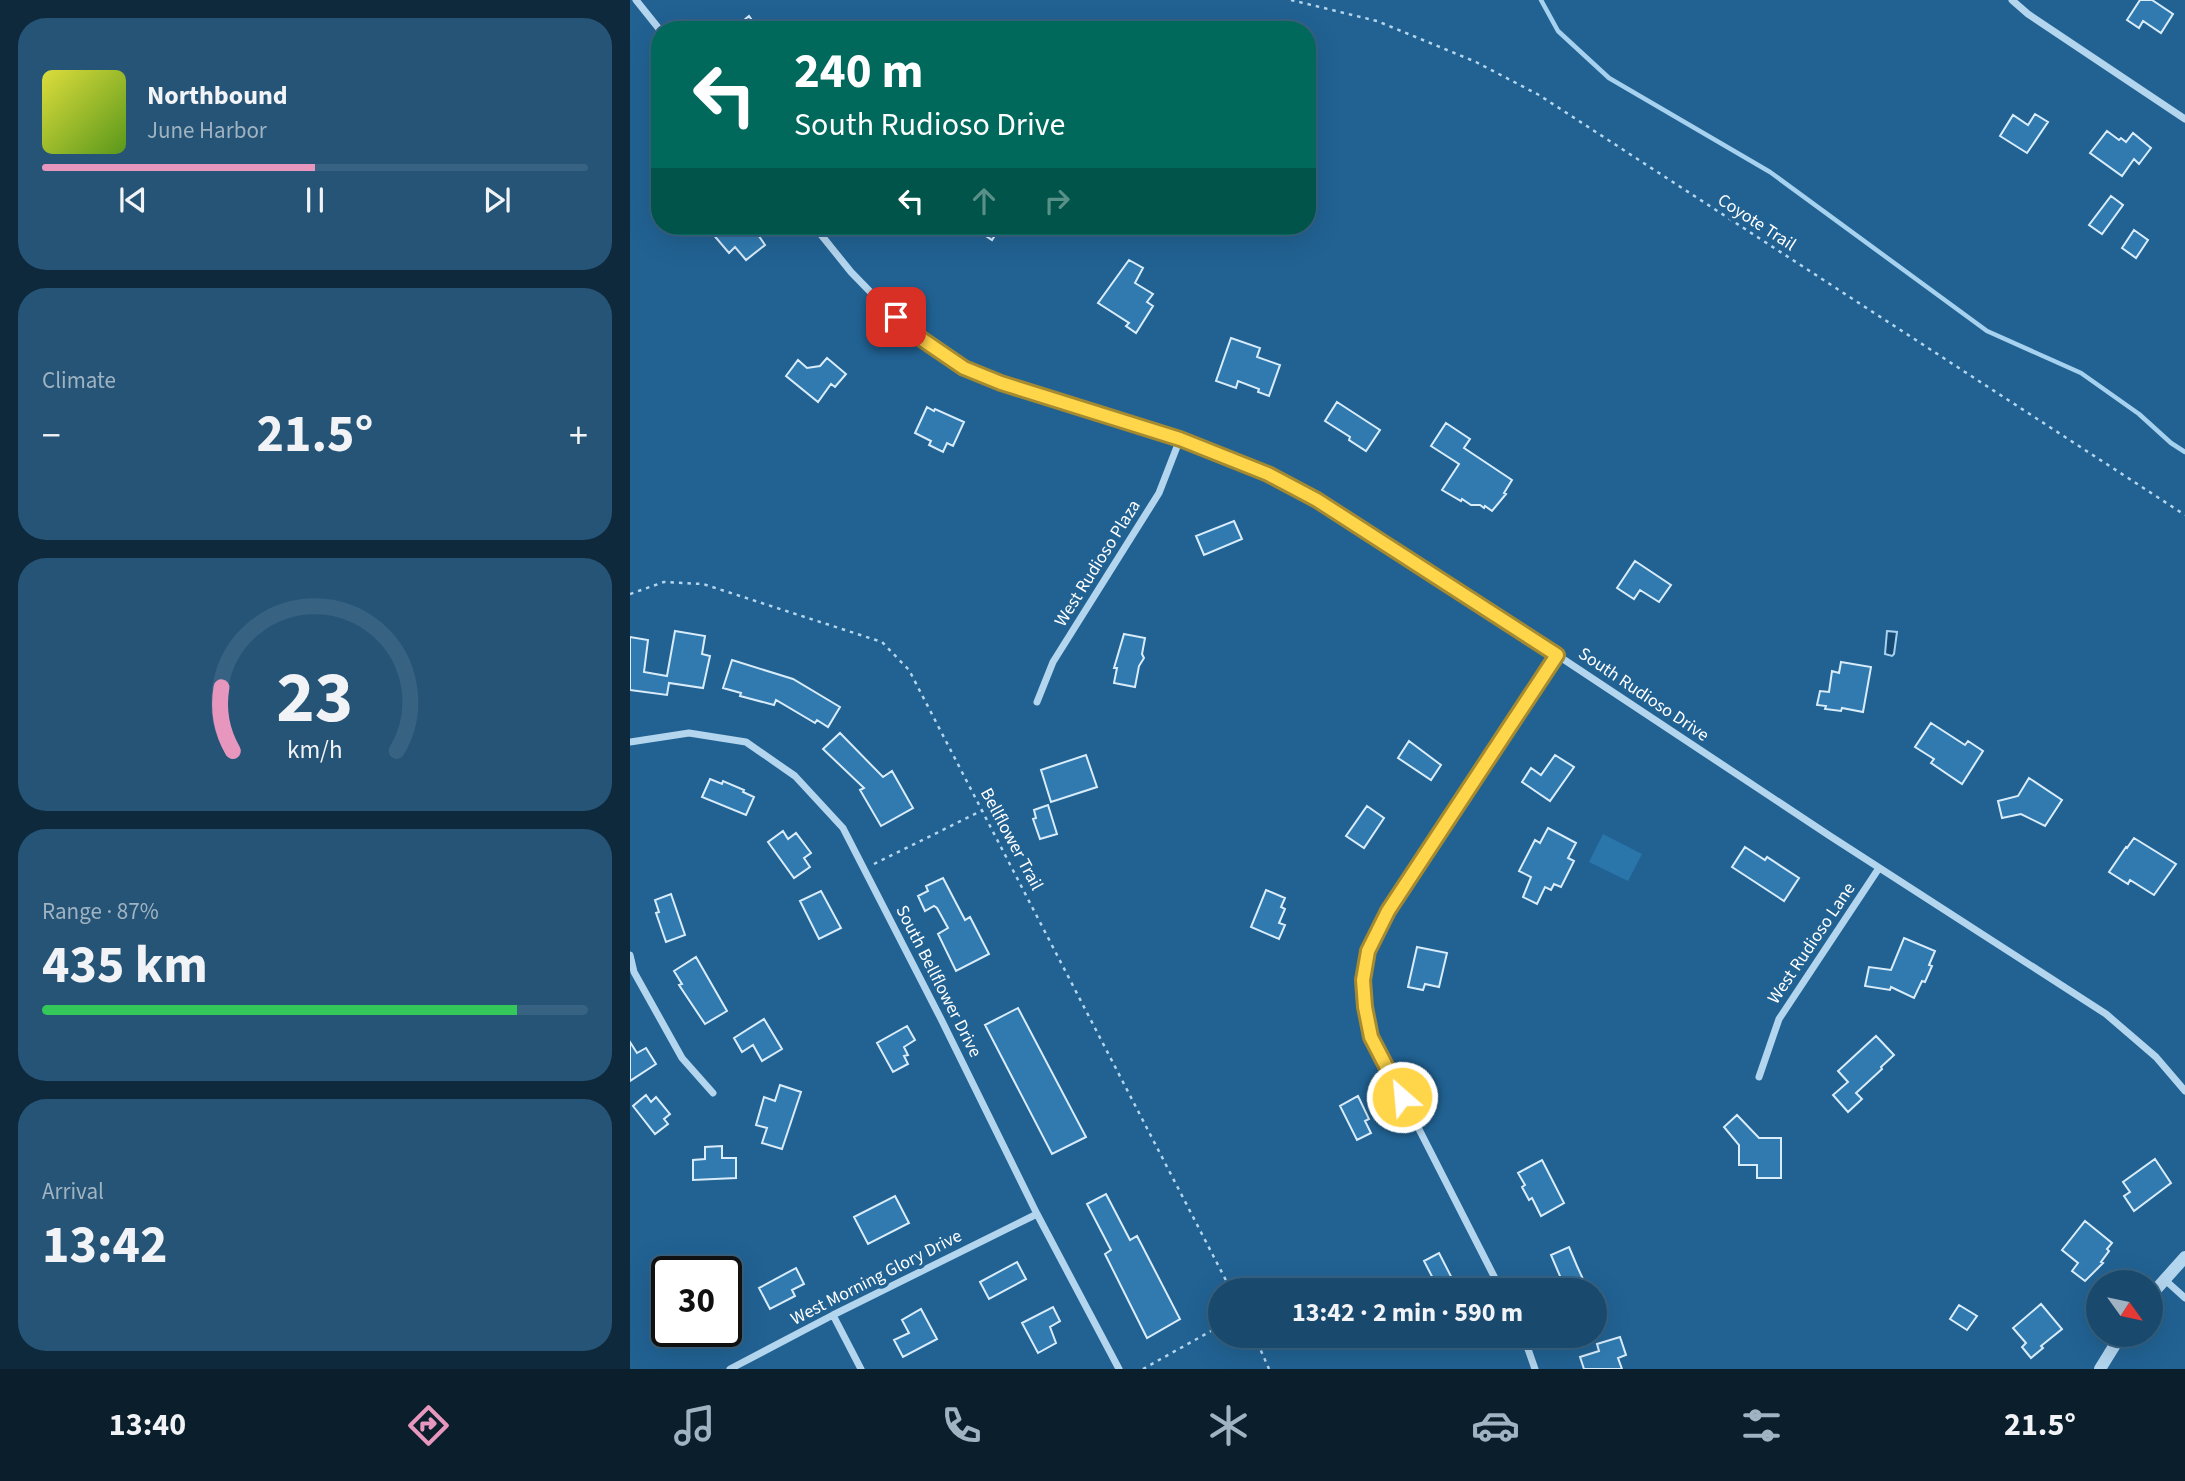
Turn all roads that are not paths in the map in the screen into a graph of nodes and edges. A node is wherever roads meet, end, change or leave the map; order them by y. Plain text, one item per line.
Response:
1 (636, 0) edge
2 (2012, 0) edge
3 (653, 21) edge
4 (2185, 119) edge
5 (821, 235) edge
6 (1180, 439) junction
7 (1557, 655) junction
8 (1037, 702) dead end
9 (630, 742) edge
10 (1879, 868) junction
11 (630, 955) edge
12 (1759, 1077) dead end
13 (2185, 1091) edge
14 (713, 1093) dead end
15 (1037, 1214) junction
16 (2185, 1257) edge
17 (1495, 1278) edge
18 (2164, 1279) joint
19 (2185, 1298) edge
20 (832, 1315) junction
21 (1528, 1348) edge
22 (2113, 1348) edge
23 (730, 1369) edge
24 (861, 1369) edge
25 (1119, 1369) edge
26 (1535, 1369) edge
27 (2100, 1369) edge

1 - 3 street
2 - 4 street
5 - 6 street, South Rudioso Drive
6 - 7 street, South Rudioso Drive
6 - 8 street, West Rudioso Plaza
7 - 10 street, South Rudioso Drive
7 - 17 street
9 - 15 street, South Bellflower Drive
10 - 12 street, West Rudioso Lane
10 - 13 street, South Rudioso Drive
11 - 14 street
15 - 20 street, West Morning Glory Drive
15 - 25 street, South Bellflower Drive
16 - 18 street
18 - 19 street
20 - 23 street, West Morning Glory Drive
20 - 24 street
21 - 26 street
22 - 27 street

